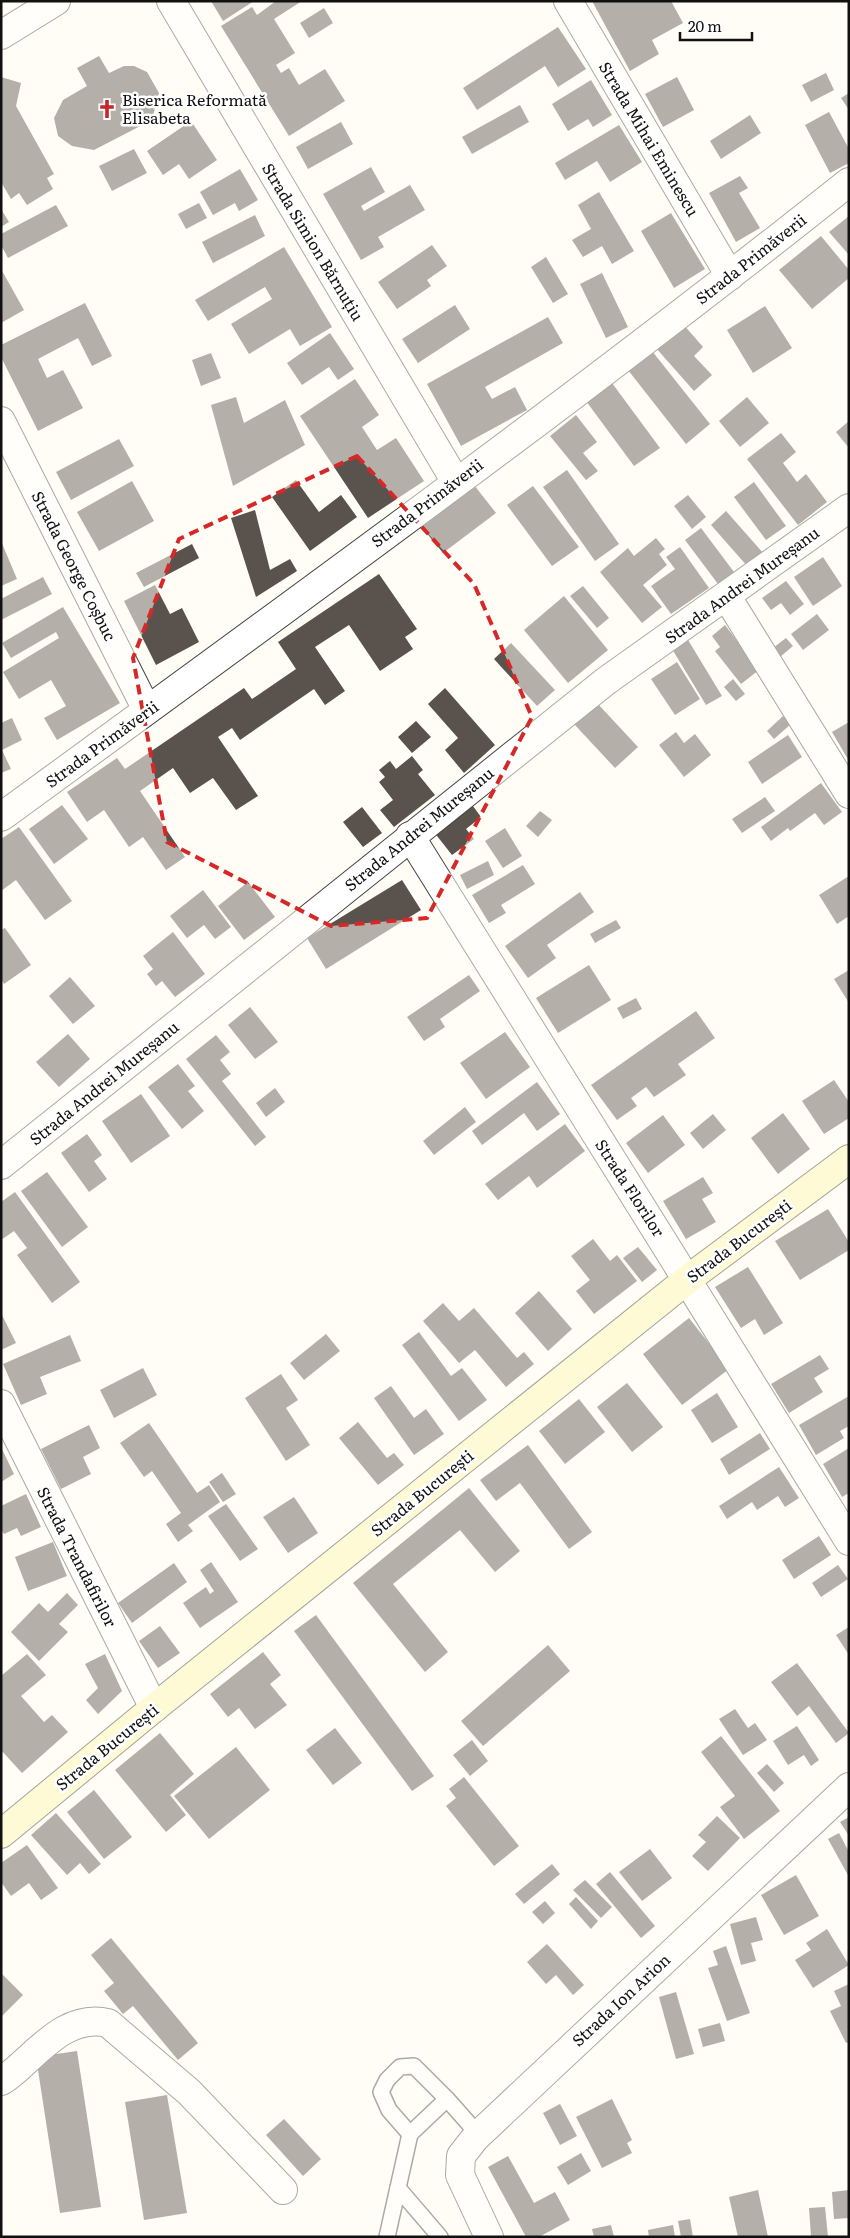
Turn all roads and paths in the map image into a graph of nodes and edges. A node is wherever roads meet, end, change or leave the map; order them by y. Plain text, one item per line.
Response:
1 (56, 1) edge
2 (171, 1) edge
3 (568, 1) edge
4 (1, 34) edge
5 (849, 182) edge
6 (730, 276) junction
7 (1, 421) edge
8 (456, 482) junction
9 (849, 508) edge
10 (727, 597) junction
11 (148, 710) junction
12 (849, 794) edge
13 (1, 817) edge
14 (410, 836) junction
15 (849, 1159) edge
16 (1, 1165) edge
17 (688, 1279) junction
18 (1, 1404) edge
19 (849, 1541) edge
20 (154, 1708) junction
21 (849, 1787) edge
22 (1, 1834) edge
23 (1, 2081) edge
24 (448, 2099) junction
25 (410, 2134) junction
26 (478, 2134) junction
27 (398, 2188) junction
28 (283, 2190) dead end
29 (387, 2237) edge
30 (440, 2237) edge
31 (489, 2237) edge

1 - 4 street
2 - 8 street, Strada Simion Bărnuțiu
3 - 6 street, Strada Mihai Eminescu
5 - 6 street, Strada Primăverii
6 - 8 street, Strada Primăverii
7 - 11 street, Strada George Coșbuc
8 - 11 street, Strada Primăverii
9 - 10 street, Strada Andrei Mureșanu
10 - 12 street
10 - 14 street, Strada Andrei Mureșanu
11 - 13 street, Strada Primăverii
14 - 16 street, Strada Andrei Mureșanu
14 - 17 street, Strada Florilor
15 - 17 main road, Strada București
17 - 19 street, Strada Florilor
17 - 20 main road, Strada București
18 - 20 street, Strada Trandafirilor
20 - 22 main road, Strada București
21 - 26 street, Strada Ion Arion
23 - 28 street
24 - 25 lane
24 - 25 lane
24 - 26 lane
25 - 27 lane
26 - 31 street, Strada Ion Arion
27 - 29 lane
27 - 30 lane

